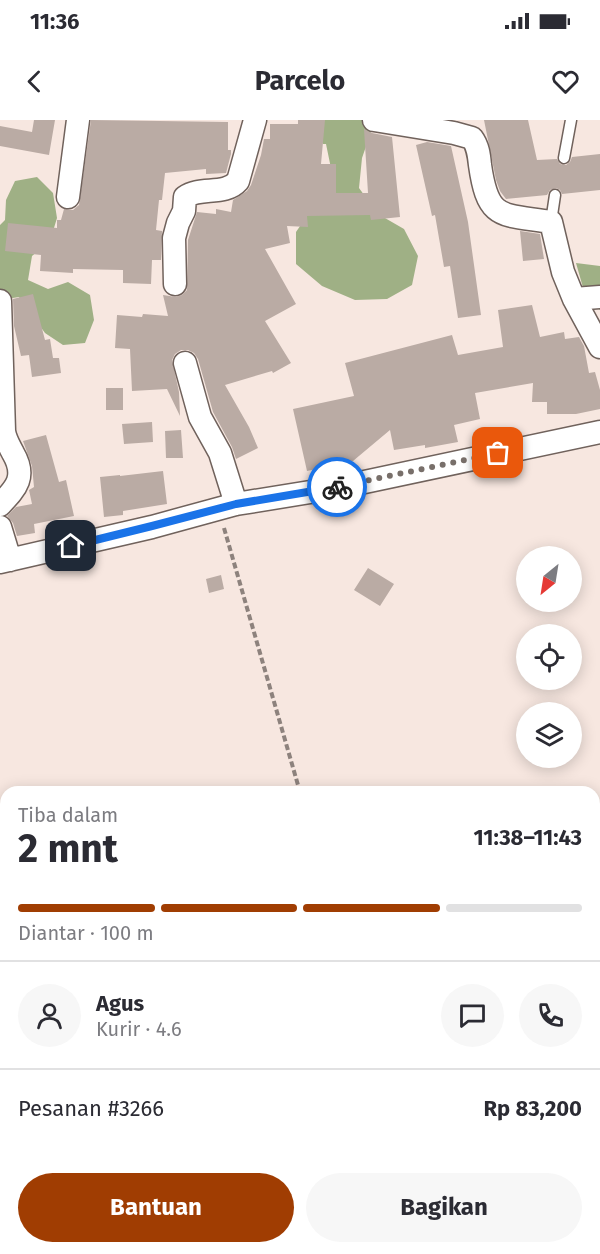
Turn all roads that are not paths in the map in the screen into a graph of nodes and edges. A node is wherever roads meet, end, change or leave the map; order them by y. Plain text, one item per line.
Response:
1 (78, 120) edge
2 (255, 120) edge
3 (374, 120) edge
4 (571, 120) edge
5 (455, 126) edge
6 (564, 158) dead end
7 (555, 195) dead end
8 (68, 197) dead end
9 (550, 222) junction
10 (175, 284) dead end
11 (600, 297) edge
12 (574, 299) junction
13 (0, 301) edge
14 (600, 347) edge
15 (185, 363) dead end
16 (600, 432) edge
17 (0, 506) edge
18 (227, 506) junction
19 (0, 527) edge
20 (5, 561) edge

1 - 8 street
2 - 10 street
3 - 5 street
4 - 6 lane
5 - 9 street
7 - 9 lane
9 - 12 street
11 - 12 street
12 - 14 street
13 - 17 street
15 - 18 street
16 - 18 street
18 - 20 street
19 - 20 street

